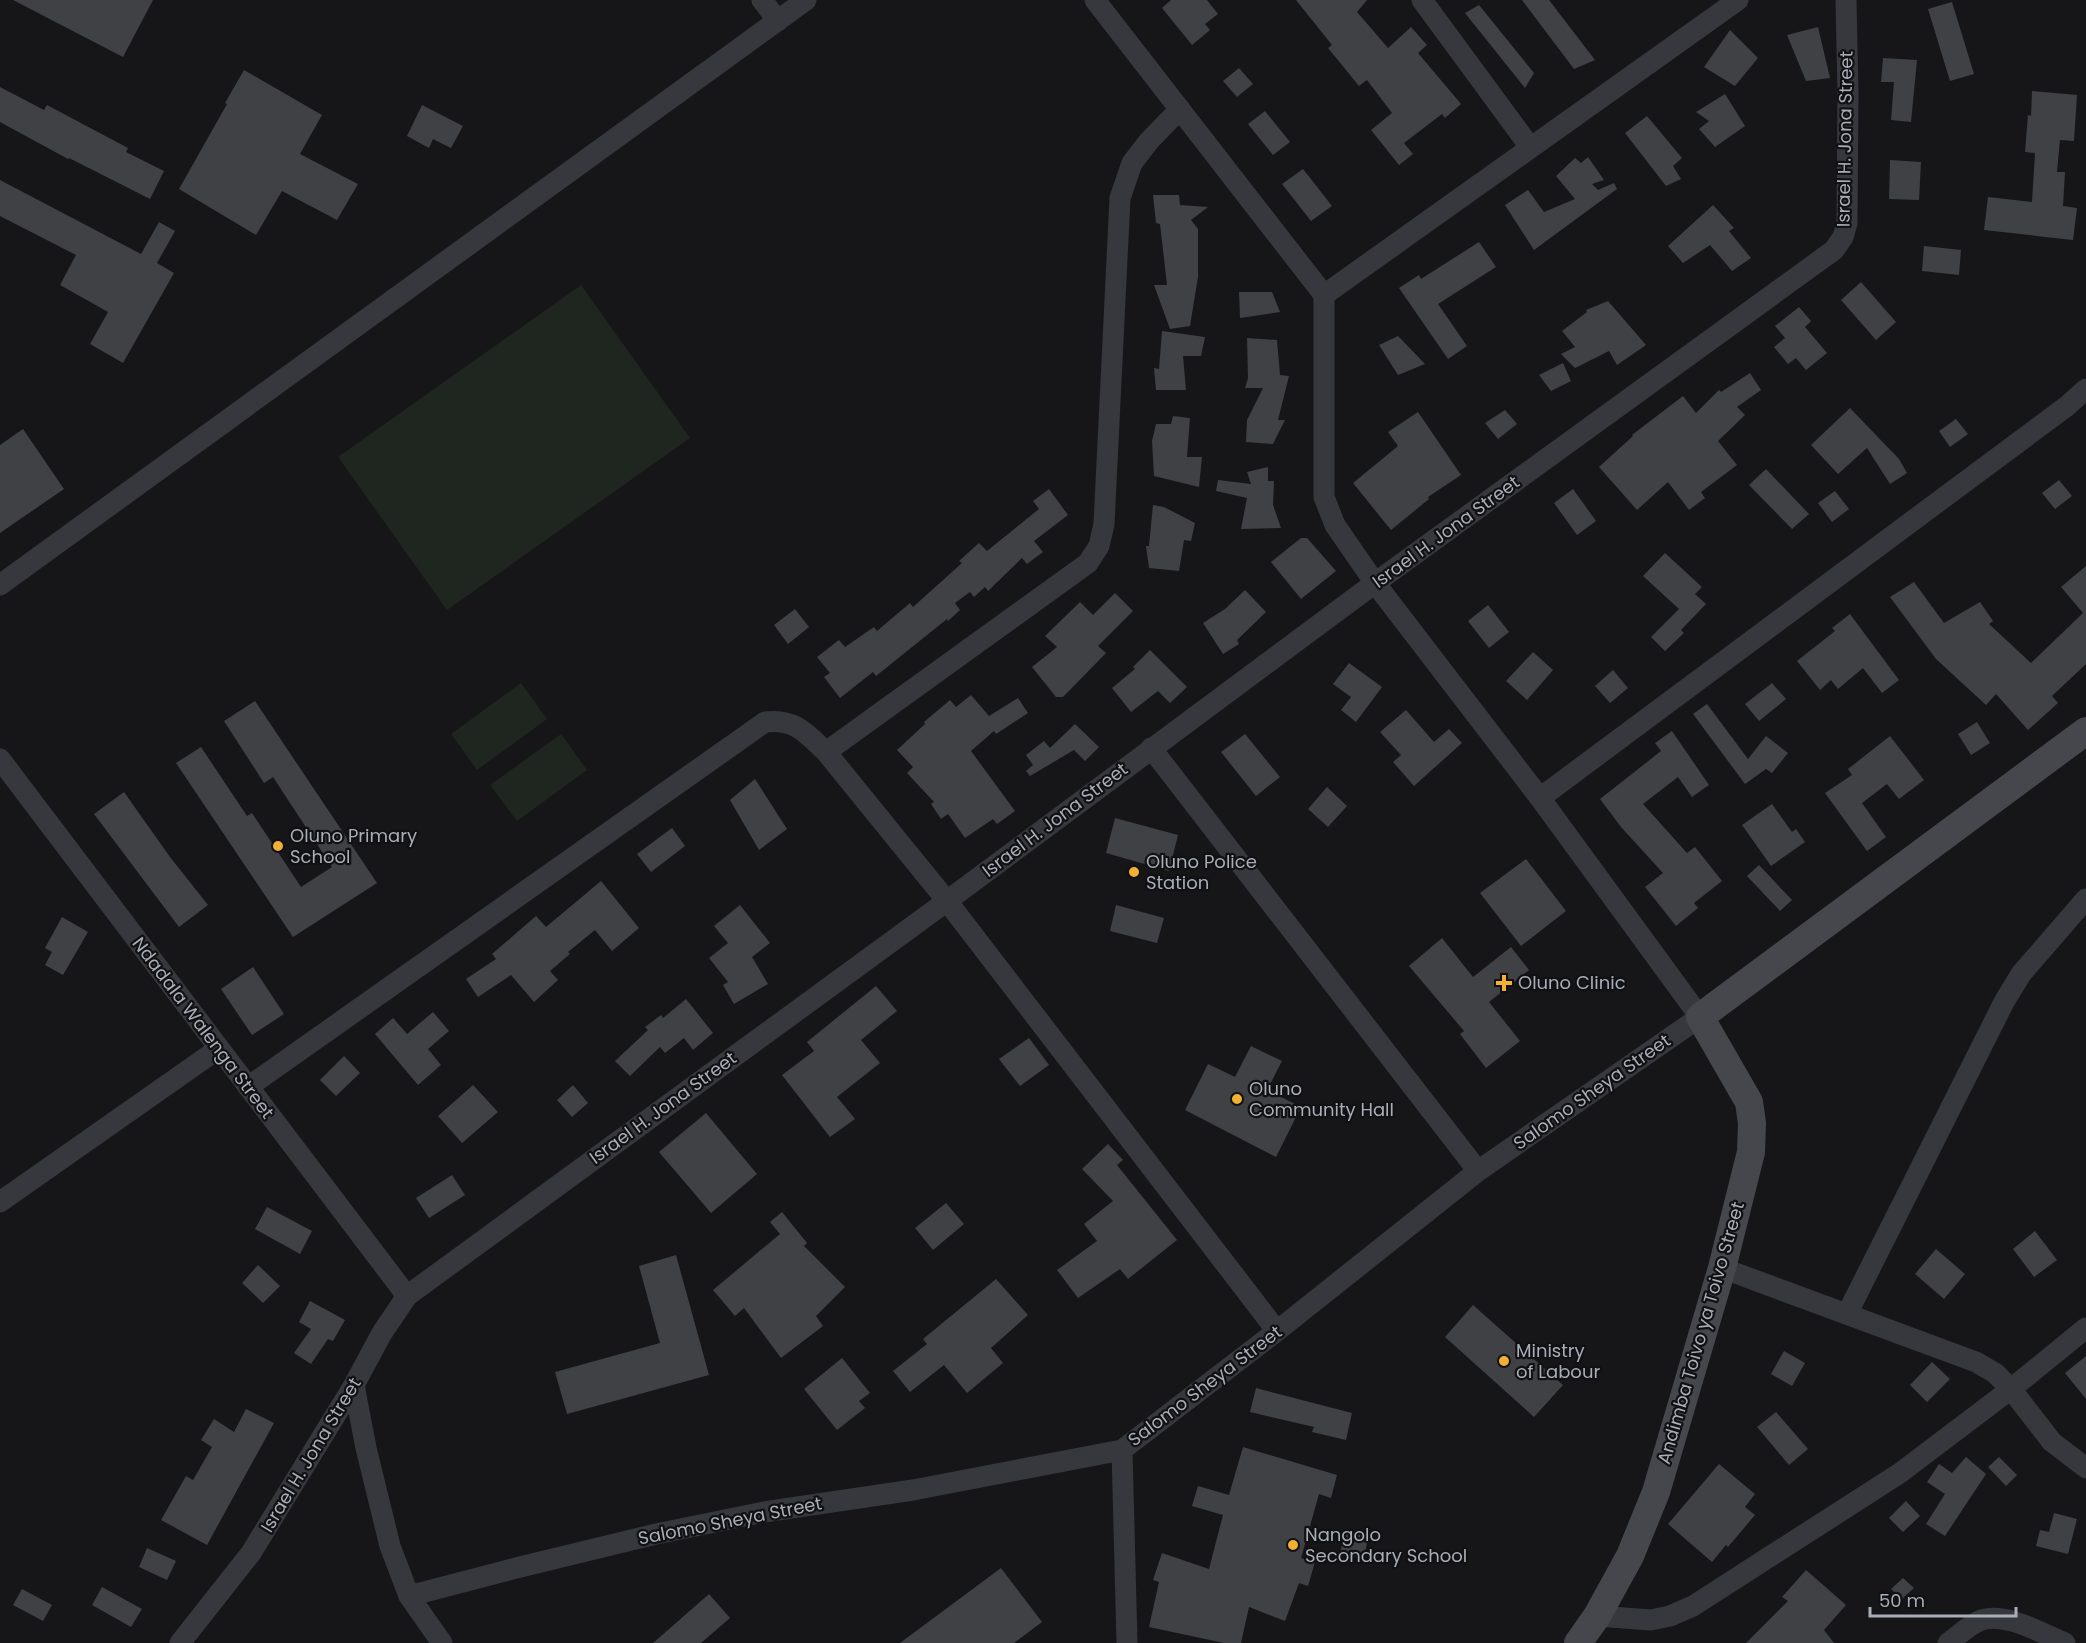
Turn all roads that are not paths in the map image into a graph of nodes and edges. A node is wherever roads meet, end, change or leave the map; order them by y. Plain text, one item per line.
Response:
1 (762, 0) edge
2 (806, 0) edge
3 (1095, 0) edge
4 (1422, 0) edge
5 (1738, 0) edge
6 (1846, 0) edge
7 (778, 21) junction
8 (1180, 109) junction
9 (1530, 147) junction
10 (1324, 295) junction
11 (2086, 389) edge
12 (1375, 583) junction
13 (0, 585) edge
14 (2086, 730) edge
15 (1150, 748) junction
16 (825, 752) junction
17 (0, 759) edge
18 (1540, 798) junction
19 (2086, 899) edge
20 (947, 901) junction
21 (1700, 1017) junction
22 (218, 1049) junction
23 (248, 1087) junction
24 (1478, 1171) junction
25 (0, 1202) edge
26 (1722, 1268) junction
27 (407, 1296) junction
28 (1847, 1314) junction
29 (2086, 1328) edge
30 (1277, 1331) junction
31 (354, 1385) junction
32 (2011, 1389) junction
33 (1122, 1450) junction
34 (2086, 1468) edge
35 (409, 1596) junction
36 (1597, 1616) junction
37 (180, 1643) edge
38 (442, 1643) edge
39 (1127, 1643) edge
40 (1578, 1643) edge
41 (1948, 1643) edge
42 (2065, 1643) edge

1 - 7 street
2 - 7 street
3 - 8 street
4 - 9 street
5 - 9 street
6 - 12 street, Israel H. Jona Street
7 - 13 street
8 - 10 street
8 - 16 street
9 - 10 street
10 - 12 street
11 - 18 street
12 - 15 street, Israel H. Jona Street
12 - 18 street
14 - 21 street
15 - 20 street, Israel H. Jona Street
15 - 24 street
16 - 20 street
16 - 23 street
17 - 22 street, Ndadala Walenga Street
18 - 21 street
19 - 28 street
20 - 27 street, Israel H. Jona Street
20 - 30 street
21 - 24 street, Salomo Sheya Street
21 - 26 street, Andimba Toivo ya Toivo Street
22 - 23 street, Ndadala Walenga Street
22 - 25 street
23 - 27 street, Ndadala Walenga Street
24 - 30 street, Salomo Sheya Street
26 - 28 street
26 - 36 street, Andimba Toivo ya Toivo Street
27 - 31 street, Israel H. Jona Street
28 - 32 street
29 - 32 street
30 - 33 street, Salomo Sheya Street
31 - 35 street
31 - 37 street, Israel H. Jona Street
32 - 34 street
32 - 36 street
33 - 35 street, Salomo Sheya Street
33 - 39 street
35 - 38 street
36 - 40 street, Andimba Toivo ya Toivo Street
41 - 42 street

